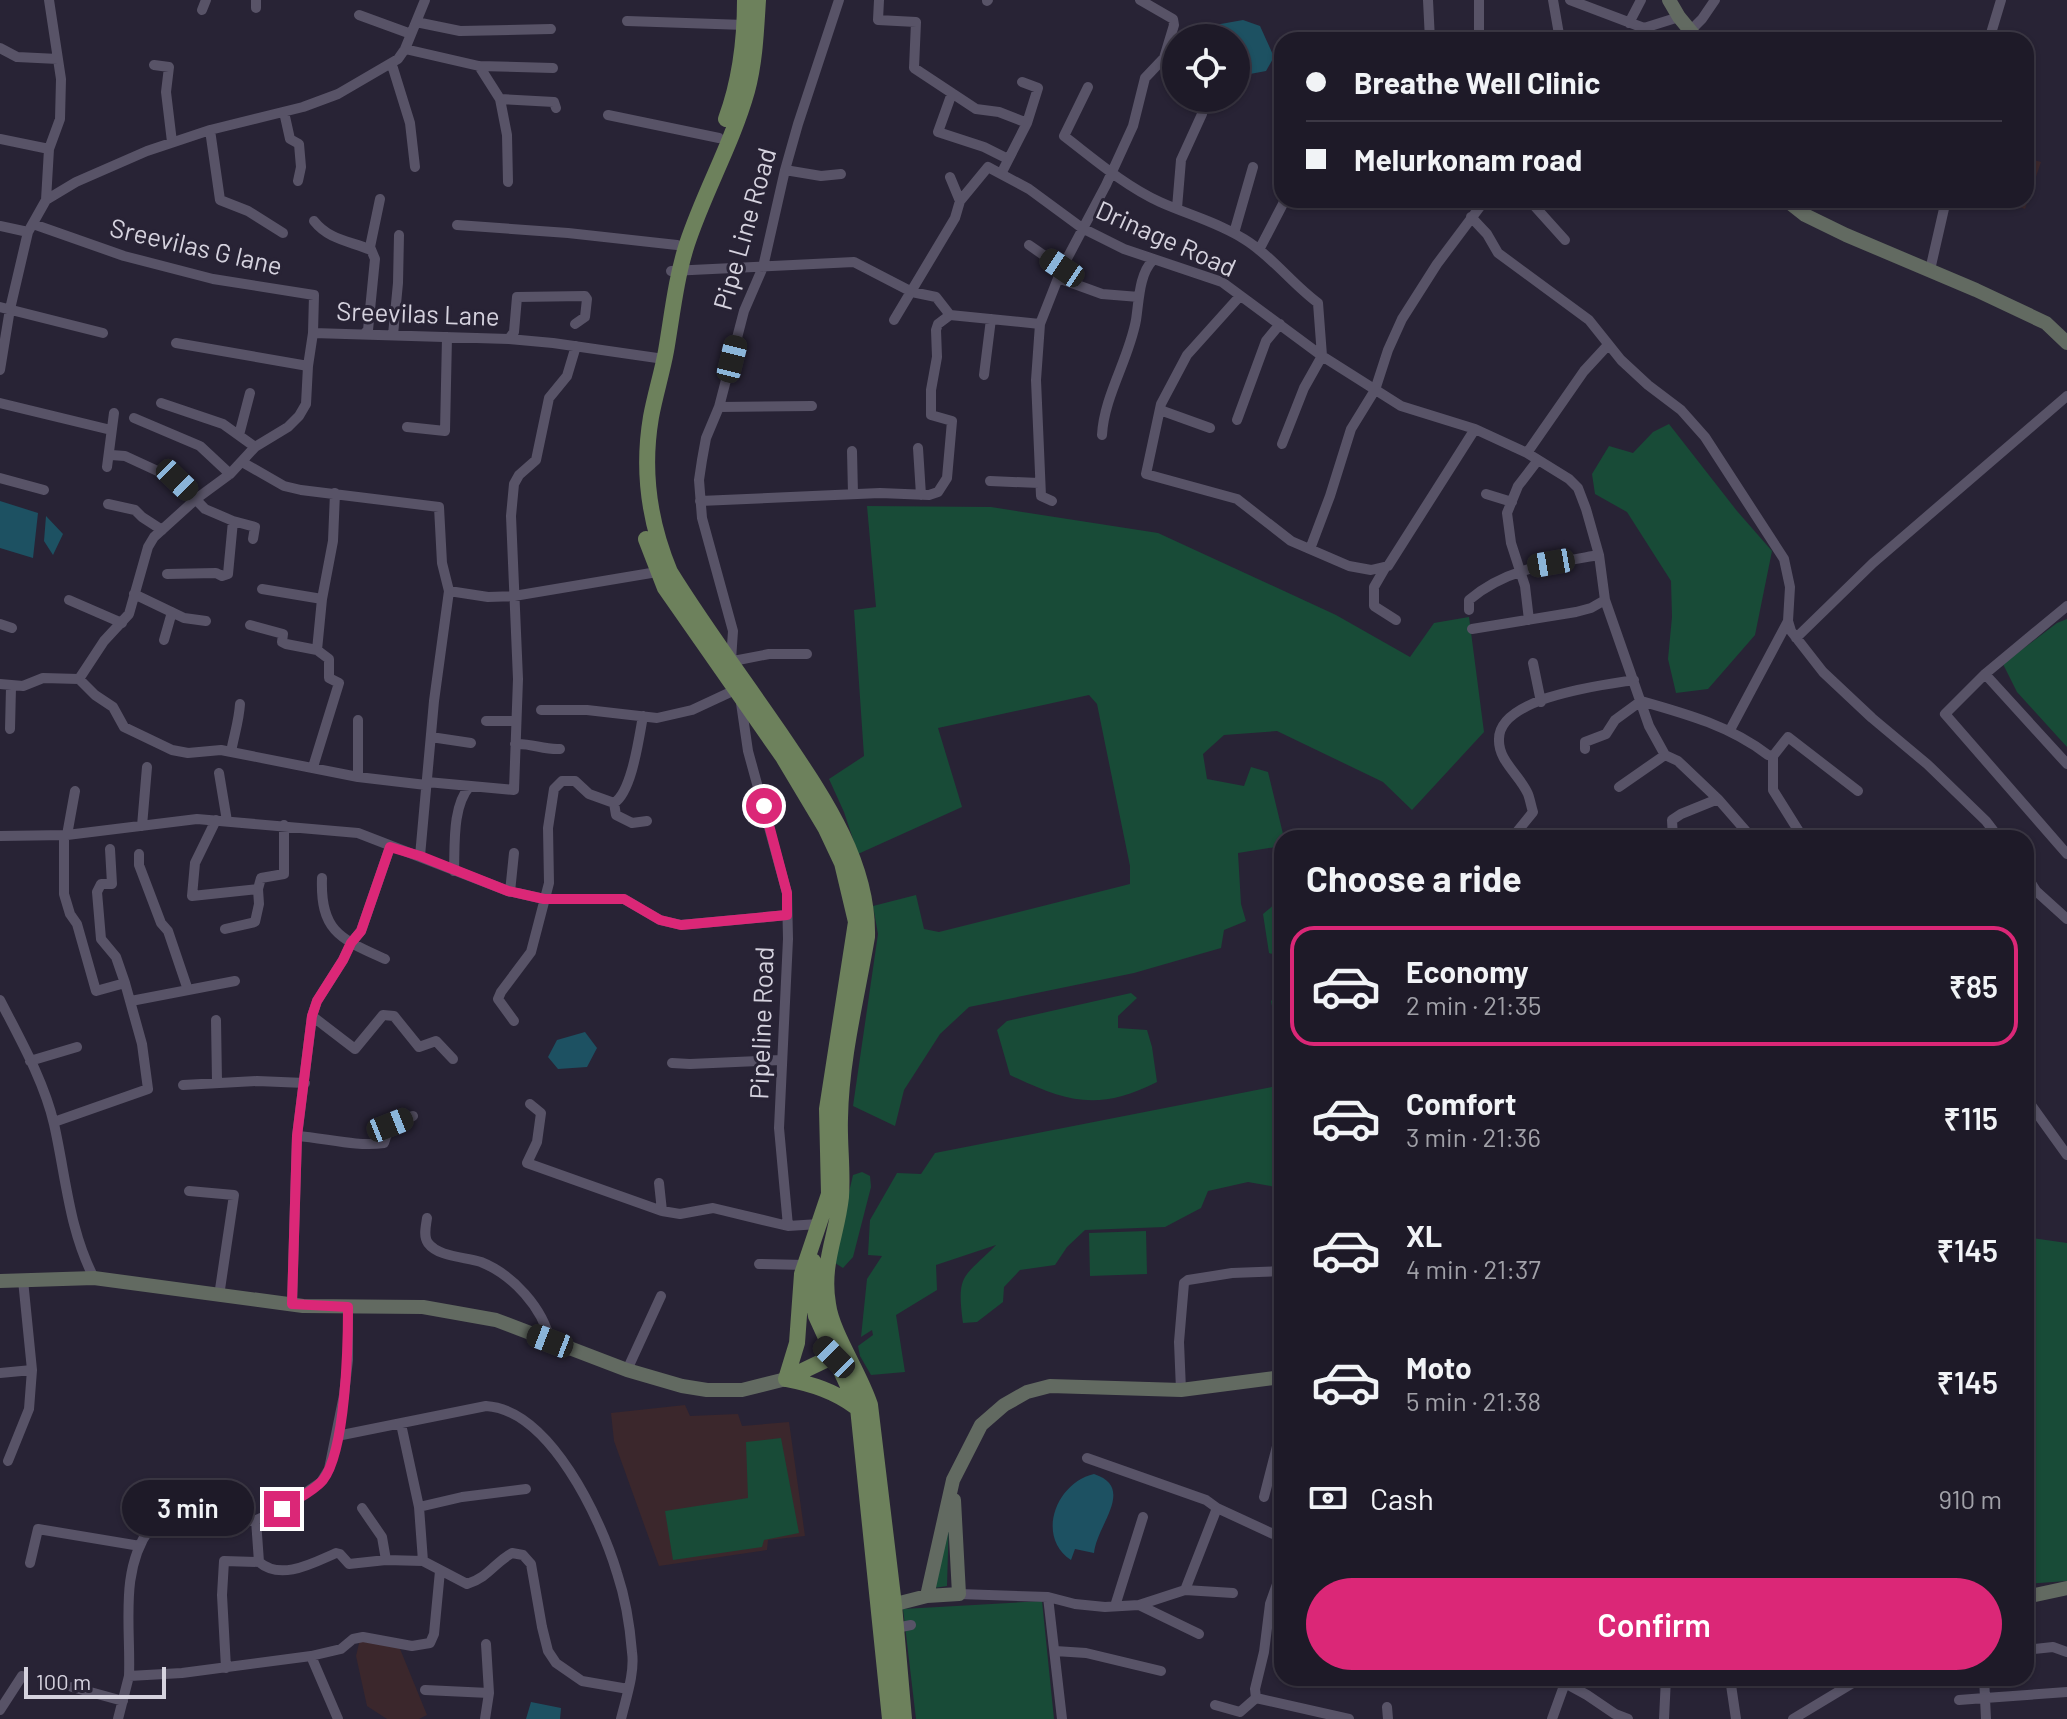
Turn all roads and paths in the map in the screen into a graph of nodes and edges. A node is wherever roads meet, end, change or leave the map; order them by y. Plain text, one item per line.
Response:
1 (49, 0) edge
2 (425, 0) edge
3 (745, 0) edge
4 (758, 0) edge
5 (839, 0) edge
6 (879, 0) edge
7 (1140, 0) edge
8 (1428, 0) edge
9 (1479, 0) edge
10 (1553, 0) edge
11 (1570, 0) edge
12 (1641, 0) edge
13 (1669, 0) edge
14 (1715, 0) edge
15 (2001, 0) edge
16 (359, 15) dead end
17 (1679, 17) junction
18 (627, 21) dead end
19 (416, 22) junction
20 (1629, 23) junction
21 (745, 25) junction
22 (551, 29) dead end
23 (1430, 32) edge
24 (1479, 32) edge
25 (1559, 32) edge
26 (1692, 32) edge
27 (1696, 32) edge
28 (1991, 32) edge
29 (411, 34) junction
30 (0, 48) edge
31 (405, 49) junction
32 (58, 59) junction
33 (154, 65) dead end
34 (392, 65) junction
35 (479, 66) junction
36 (553, 68) dead end
37 (1022, 82) dead end
38 (1088, 87) dead end
39 (952, 93) junction
40 (500, 99) junction
41 (556, 108) dead end
42 (284, 112) junction
43 (1202, 114) dead end
44 (608, 115) dead end
45 (1027, 123) junction
46 (210, 130) junction
47 (719, 138) junction
48 (0, 139) edge
49 (172, 142) junction
50 (49, 149) junction
51 (1008, 159) junction
52 (415, 167) dead end
53 (1253, 167) dead end
54 (785, 170) junction
55 (1112, 172) junction
56 (841, 174) dead end
57 (1001, 174) junction
58 (950, 177) dead end
59 (298, 181) dead end
60 (508, 182) dead end
61 (380, 199) dead end
62 (46, 200) junction
63 (960, 201) junction
64 (1177, 208) junction
65 (1281, 208) edge
66 (1478, 208) edge
67 (1536, 208) edge
68 (1796, 208) edge
69 (1944, 208) edge
70 (1471, 217) junction
71 (314, 221) dead end
72 (457, 225) dead end
73 (0, 226) edge
74 (30, 228) junction
75 (1082, 228) junction
76 (283, 233) dead end
77 (1234, 233) junction
78 (399, 235) dead end
79 (1565, 240) dead end
80 (677, 245) junction
81 (1029, 245) dead end
82 (371, 250) junction
83 (1259, 250) junction
84 (1153, 260) junction
85 (763, 267) junction
86 (1930, 270) junction
87 (675, 271) junction
88 (1060, 273) junction
89 (912, 292) junction
90 (1240, 296) junction
91 (1139, 297) junction
92 (5, 308) edge
93 (950, 315) junction
94 (991, 319) junction
95 (894, 320) dead end
96 (575, 324) dead end
97 (1040, 324) junction
98 (1280, 324) junction
99 (103, 333) dead end
100 (313, 333) junction
101 (364, 334) junction
102 (393, 335) junction
103 (447, 337) junction
104 (509, 339) junction
105 (176, 343) dead end
106 (2067, 343) edge
107 (1608, 345) junction
108 (576, 346) junction
109 (1322, 356) junction
110 (660, 358) junction
111 (308, 366) junction
112 (0, 370) edge
113 (984, 375) dead end
114 (1375, 390) junction
115 (250, 393) dead end
116 (2067, 396) edge
117 (0, 403) edge
118 (161, 403) dead end
119 (812, 406) dead end
120 (719, 407) junction
121 (1160, 410) junction
122 (114, 413) dead end
123 (134, 418) dead end
124 (1237, 420) dead end
125 (407, 427) dead end
126 (1210, 428) dead end
127 (1475, 429) junction
128 (111, 430) junction
129 (239, 435) junction
130 (1102, 435) dead end
131 (1282, 444) dead end
132 (255, 447) junction
133 (918, 448) dead end
134 (852, 451) dead end
135 (1527, 453) junction
136 (111, 455) dead end
137 (1538, 460) junction
138 (242, 462) junction
139 (107, 467) dead end
140 (230, 474) junction
141 (0, 478) edge
142 (990, 481) dead end
143 (1039, 483) junction
144 (44, 490) dead end
145 (335, 493) junction
146 (853, 494) junction
147 (1486, 494) dead end
148 (921, 495) junction
149 (196, 499) junction
150 (700, 501) junction
151 (1052, 501) dead end
152 (1512, 502) junction
153 (108, 504) dead end
154 (233, 521) junction
155 (162, 530) junction
156 (253, 539) dead end
157 (1310, 549) junction
158 (1599, 555) junction
159 (1385, 568) junction
160 (1521, 569) junction
161 (663, 571) junction
162 (167, 574) dead end
163 (262, 589) dead end
164 (449, 591) junction
165 (134, 594) junction
166 (514, 596) junction
167 (322, 599) junction
168 (69, 600) dead end
169 (1605, 600) junction
170 (2067, 606) edge
171 (1469, 610) dead end
172 (172, 612) junction
173 (1396, 620) dead end
174 (1529, 620) junction
175 (206, 621) dead end
176 (1788, 621) junction
177 (122, 623) junction
178 (0, 624) edge
179 (250, 625) dead end
180 (12, 628) dead end
181 (1472, 629) dead end
182 (1796, 638) junction
183 (164, 640) dead end
184 (317, 650) junction
185 (807, 654) dead end
186 (1533, 663) dead end
187 (726, 664) junction
188 (1985, 674) junction
189 (79, 679) junction
190 (1634, 680) junction
191 (5, 686) edge
192 (743, 695) junction
193 (1641, 701) junction
194 (1541, 702) junction
195 (240, 704) dead end
196 (541, 710) dead end
197 (643, 716) junction
198 (358, 720) dead end
199 (486, 721) dead end
200 (516, 721) junction
201 (10, 729) dead end
202 (1730, 730) junction
203 (431, 737) junction
204 (471, 743) dead end
205 (515, 744) junction
206 (560, 749) dead end
207 (1585, 749) dead end
208 (231, 752) junction
209 (1665, 755) junction
210 (1773, 756) junction
211 (2067, 764) edge
212 (147, 767) dead end
213 (313, 767) junction
214 (219, 773) dead end
215 (358, 777) junction
216 (426, 784) junction
217 (470, 786) junction
218 (1619, 787) dead end
219 (75, 791) dead end
220 (1858, 791) dead end
221 (1718, 799) junction
222 (614, 803) junction
223 (222, 821) junction
224 (647, 821) dead end
225 (284, 825) junction
226 (142, 826) junction
227 (1518, 830) edge
228 (1673, 830) edge
229 (1745, 830) edge
230 (1798, 830) edge
231 (1993, 830) edge
232 (65, 835) junction
233 (0, 836) edge
234 (390, 847) junction
235 (110, 849) dead end
236 (514, 853) dead end
237 (139, 854) dead end
238 (2067, 854) edge
239 (420, 856) junction
240 (454, 871) junction
241 (322, 878) dead end
242 (2034, 888) edge
243 (258, 889) junction
244 (510, 892) junction
245 (544, 899) junction
246 (787, 915) junction
247 (2067, 919) edge
248 (225, 929) dead end
249 (351, 943) junction
250 (385, 959) dead end
251 (235, 981) dead end
252 (125, 983) junction
253 (188, 990) junction
254 (0, 1000) edge
255 (131, 1001) junction
256 (312, 1016) junction
257 (216, 1020) dead end
258 (514, 1021) dead end
259 (77, 1047) dead end
260 (453, 1059) dead end
261 (782, 1060) junction
262 (30, 1061) junction
263 (672, 1063) dead end
264 (217, 1082) junction
265 (305, 1083) junction
266 (183, 1085) dead end
267 (530, 1104) dead end
268 (2034, 1109) edge
269 (413, 1116) dead end
270 (54, 1122) junction
271 (297, 1136) junction
272 (2067, 1155) edge
273 (659, 1183) dead end
274 (189, 1191) dead end
275 (662, 1211) junction
276 (427, 1218) dead end
277 (819, 1224) junction
278 (788, 1226) junction
279 (759, 1264) dead end
280 (805, 1265) junction
281 (1274, 1271) edge
282 (94, 1278) junction
283 (23, 1280) junction
284 (0, 1281) edge
285 (219, 1296) junction
286 (661, 1296) dead end
287 (292, 1304) junction
288 (348, 1307) junction
289 (799, 1322) junction
290 (550, 1341) junction
291 (840, 1353) junction
292 (32, 1370) junction
293 (627, 1370) junction
294 (0, 1373) edge
295 (1274, 1378) edge
296 (786, 1379) junction
297 (1181, 1390) junction
298 (858, 1408) junction
299 (401, 1424) junction
300 (337, 1436) junction
301 (1087, 1458) dead end
302 (1274, 1458) edge
303 (8, 1461) dead end
304 (953, 1480) junction
305 (526, 1489) dead end
306 (1264, 1497) dead end
307 (419, 1507) junction
308 (362, 1508) dead end
309 (1217, 1508) junction
310 (1143, 1517) dead end
311 (256, 1520) junction
312 (1274, 1534) edge
313 (140, 1546) junction
314 (386, 1560) junction
315 (423, 1561) junction
316 (259, 1562) junction
317 (30, 1563) dead end
318 (440, 1571) junction
319 (2067, 1588) edge
320 (1185, 1590) junction
321 (1233, 1593) dead end
322 (1274, 1593) edge
323 (959, 1594) junction
324 (2034, 1595) edge
325 (927, 1596) junction
326 (1048, 1597) junction
327 (1139, 1605) junction
328 (887, 1606) junction
329 (1115, 1606) junction
330 (1199, 1634) dead end
331 (486, 1644) dead end
332 (2034, 1649) edge
333 (1055, 1651) junction
334 (2067, 1652) edge
335 (311, 1656) junction
336 (226, 1668) junction
337 (1161, 1671) dead end
338 (22, 1676) dead end
339 (129, 1676) junction
340 (1559, 1686) edge
341 (1570, 1686) edge
342 (1666, 1686) edge
343 (1731, 1686) edge
344 (1848, 1686) edge
345 (1984, 1686) edge
346 (72, 1687) dead end
347 (628, 1689) junction
348 (425, 1690) dead end
349 (2067, 1692) edge
350 (489, 1693) junction
351 (1256, 1698) junction
352 (1985, 1698) junction
353 (1959, 1700) dead end
354 (123, 1701) junction
355 (1215, 1705) dead end
356 (1387, 1707) dead end
357 (0, 1710) edge
358 (1614, 1717) edge
359 (118, 1719) edge
360 (338, 1719) edge
361 (485, 1719) edge
362 (621, 1719) edge
363 (890, 1719) edge
364 (904, 1719) edge
365 (1062, 1719) edge
366 (1349, 1719) edge
367 (1388, 1719) edge
368 (1552, 1719) edge
369 (1628, 1719) edge
370 (1664, 1719) edge
371 (1736, 1719) edge
372 (1793, 1719) edge
373 (1986, 1719) edge

1 - 32 street
2 - 19 street
3 - 21 main road
4 - 87 main road
5 - 54 street, Pipe Line Road
6 - 39 street
7 - 55 street
8 - 23 street
9 - 24 street
10 - 25 street
11 - 20 street
12 - 20 street
13 - 17 street
14 - 27 street
15 - 28 street
16 - 29 street
17 - 20 street
17 - 26 street
18 - 21 street
19 - 22 street
19 - 29 street
21 - 47 main road
29 - 31 street
30 - 32 street
31 - 34 street
31 - 35 street
32 - 50 street
33 - 49 street
34 - 42 street
34 - 52 street
35 - 36 street
35 - 40 street
37 - 45 street
38 - 55 street
39 - 45 street
39 - 51 street
40 - 41 street
40 - 60 street
42 - 46 street
42 - 59 street
43 - 64 street
44 - 47 street
45 - 51 street
46 - 49 street
46 - 76 street
47 - 80 main road
48 - 50 street
49 - 62 street
50 - 62 street
51 - 57 street
53 - 77 street
54 - 56 street
54 - 85 street, Pipe Line Road
55 - 64 street
55 - 75 street
57 - 63 street, Drinage Road
57 - 75 street, Drinage Road
58 - 63 street
61 - 82 street
62 - 74 street
63 - 89 street
64 - 77 street
65 - 83 street
66 - 70 street
67 - 79 street
68 - 86 street
69 - 86 street
70 - 107 street
70 - 114 street
71 - 82 street
72 - 80 street
73 - 74 street
74 - 92 street
74 - 100 street, Sreevilas G lane
75 - 84 street, Drinage Road
75 - 88 street
77 - 83 street
78 - 102 street
80 - 87 main road
81 - 88 street
82 - 101 street
83 - 109 street
84 - 90 street, Drinage Road
84 - 91 street
85 - 87 street
85 - 89 street
85 - 120 street, Pipe Line Road
86 - 106 street
87 - 110 main road
88 - 91 street
88 - 97 street
89 - 93 street
89 - 95 street
90 - 98 street, Drinage Road
90 - 121 street
91 - 130 street
92 - 99 street
92 - 112 street
93 - 94 street
93 - 148 street
94 - 97 street
94 - 113 street
96 - 104 street
97 - 143 street
98 - 109 street, Drinage Road
98 - 124 street
100 - 101 street, Sreevilas Lane
100 - 111 street, Sreevilas Lane
101 - 102 street, Sreevilas Lane
102 - 103 street, Sreevilas Lane
103 - 104 street, Sreevilas Lane
103 - 125 street
104 - 108 street, Sreevilas Lane
105 - 111 street
107 - 135 street
107 - 176 street
108 - 110 street, Sreevilas Lane
108 - 166 street
109 - 114 street, Drinage Road
109 - 131 street
110 - 161 main road
111 - 132 street, Sreevilas Lane
114 - 127 street, Drinage Road
114 - 157 street
115 - 129 street
116 - 182 street
117 - 128 street
118 - 129 street
119 - 120 street
120 - 150 street, Pipe Line Road
121 - 126 street
121 - 157 street
122 - 128 street
123 - 140 street
127 - 135 street, Drinage Road
127 - 159 street
128 - 139 street
129 - 132 street
132 - 138 street, Sreevilas Lane
133 - 148 street
134 - 146 street
135 - 137 street, Drinage Road
136 - 149 street
137 - 152 street
137 - 158 street, Drinage Road
138 - 140 street, Sreevilas Lane
138 - 145 street
140 - 149 street, Sreevilas Lane
141 - 144 street
142 - 143 street
143 - 151 street
145 - 164 street
145 - 167 street
146 - 148 street
146 - 150 street
147 - 152 street
149 - 154 street
149 - 155 street, Sreevilas Lane
150 - 187 street, Pipe Line Road
152 - 160 street
153 - 155 street
154 - 156 street
154 - 162 street
155 - 165 street, Sreevilas Lane
157 - 159 street
158 - 160 street
158 - 169 street, Drinage Road
159 - 173 street
160 - 171 street
160 - 174 street
161 - 166 street
161 - 187 main road
163 - 167 street
164 - 166 street
164 - 203 street
165 - 172 street
165 - 177 street, Sreevilas Lane
166 - 200 street
167 - 184 street
168 - 177 street
169 - 174 street
169 - 190 street, Drinage Road
170 - 188 street
172 - 175 street
172 - 183 street
174 - 181 street
176 - 182 street
176 - 202 street
177 - 189 street, Sreevilas Lane
178 - 180 street
179 - 184 street
182 - 231 street
184 - 213 street
185 - 187 street
186 - 194 street
187 - 192 main road
188 - 211 street
188 - 238 street
189 - 191 street
189 - 208 street
190 - 193 street, Drinage Road
190 - 194 street
191 - 201 street
192 - 197 street
192 - 246 street, Pipeline Road
192 - 277 main road
192 - 291 main road
193 - 202 street
193 - 207 street
193 - 209 street, Drinage Road
194 - 227 street
195 - 208 street
196 - 197 street
197 - 222 street
198 - 215 street
199 - 200 street
200 - 205 street
202 - 210 street
203 - 204 street
203 - 216 street
205 - 206 street
205 - 217 street
208 - 213 street
209 - 218 street
209 - 221 street
210 - 220 street
210 - 230 street
212 - 226 street
213 - 215 street
214 - 223 street
215 - 216 street
216 - 217 street
216 - 239 street
217 - 240 street
219 - 232 street
221 - 228 street
221 - 229 street
222 - 224 street
222 - 245 street
223 - 225 street
223 - 226 street
223 - 243 street
225 - 234 street
225 - 243 street
226 - 232 street
232 - 233 street
232 - 252 street
234 - 239 street
234 - 249 street
235 - 252 street
236 - 244 street
237 - 253 street
239 - 240 street
240 - 244 street
241 - 249 street
242 - 247 street
243 - 248 street
244 - 245 street
245 - 246 street
245 - 258 street
246 - 261 street, Pipeline Road
249 - 250 street
249 - 256 street
251 - 253 street
252 - 255 street
253 - 255 street
254 - 262 street
255 - 270 street
256 - 260 street
256 - 265 street
257 - 264 street
259 - 262 street
261 - 263 street
261 - 278 street, Pipeline Road
262 - 270 street
264 - 265 street
264 - 266 street
265 - 271 street
267 - 275 street
268 - 272 street
269 - 271 street
270 - 282 street
271 - 287 street
273 - 275 street
274 - 285 street
275 - 278 street
276 - 290 street
277 - 278 street
277 - 280 main road
277 - 291 main road
279 - 280 street
280 - 289 main road
281 - 297 street
282 - 283 street
282 - 285 street
283 - 284 street
283 - 292 street
285 - 287 street
286 - 293 street
287 - 288 street
288 - 290 street
288 - 300 street
289 - 291 main road
289 - 296 main road
290 - 293 street
291 - 296 main road
291 - 298 main road
291 - 328 main road
292 - 294 street
292 - 303 street
293 - 296 street
295 - 297 street
296 - 298 main road
297 - 304 street
298 - 328 main road
299 - 300 street
299 - 307 street
299 - 347 street
300 - 311 street
301 - 309 street
302 - 306 street
304 - 323 street
304 - 325 street
305 - 307 street
307 - 315 street
308 - 314 street
309 - 312 street
309 - 320 street
310 - 329 street
311 - 313 street
311 - 316 street
313 - 317 street
313 - 339 street
314 - 315 street
314 - 316 street
315 - 318 street
316 - 336 street
318 - 335 street
318 - 347 street
319 - 324 street
320 - 321 street
320 - 327 street
322 - 351 street
323 - 325 street
323 - 326 street
325 - 328 street
326 - 329 street
326 - 333 street
327 - 329 street
327 - 330 street
328 - 363 main road
328 - 364 main road
331 - 350 street
332 - 334 street
333 - 337 street
333 - 365 street
335 - 336 street
335 - 360 street
336 - 339 street
338 - 357 street
339 - 354 street
340 - 368 street
341 - 358 street
342 - 370 street
343 - 371 street
344 - 372 street
345 - 352 street
346 - 354 street
347 - 362 street
348 - 350 street
349 - 352 street
350 - 361 street
351 - 355 street
351 - 366 street
352 - 353 street
352 - 373 street
354 - 359 street
356 - 367 street
358 - 369 street

